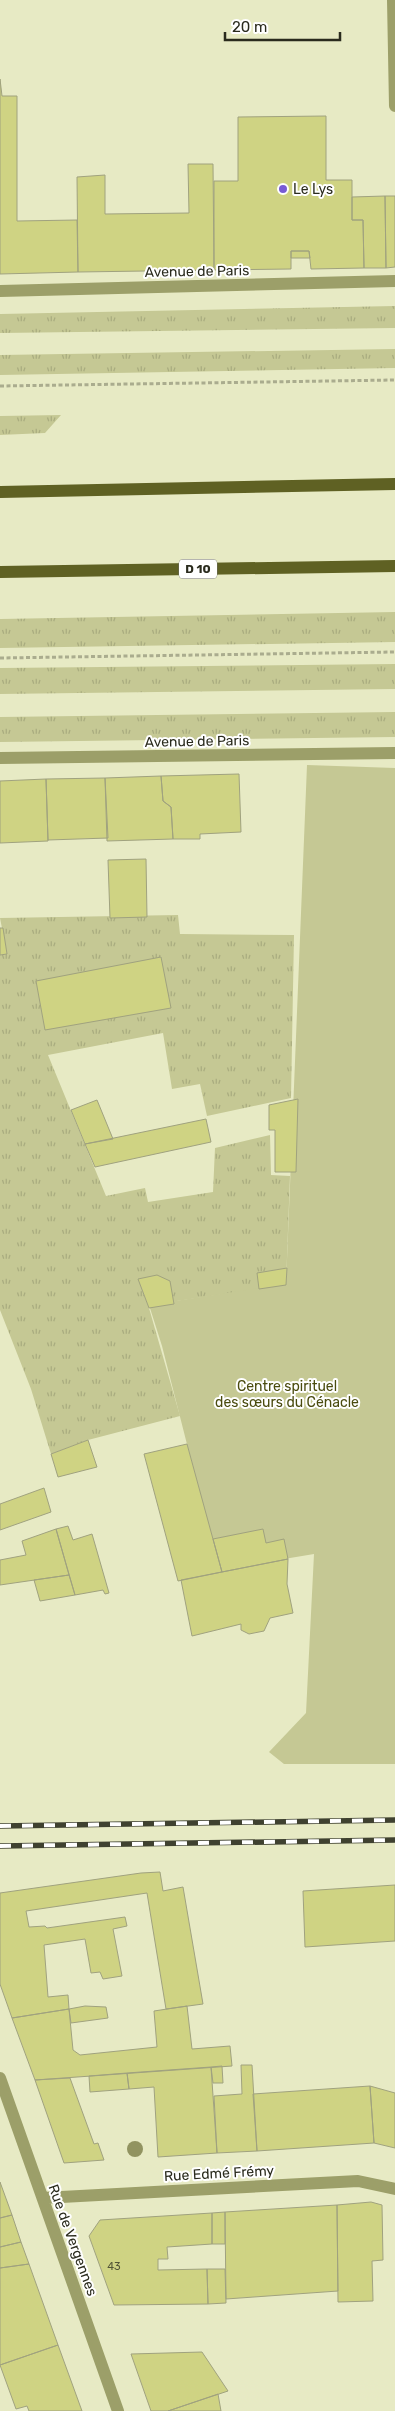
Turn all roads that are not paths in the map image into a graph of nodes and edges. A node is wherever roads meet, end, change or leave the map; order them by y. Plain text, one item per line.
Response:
1 (393, 0) edge
2 (395, 106) edge
3 (395, 281) edge
4 (0, 291) edge
5 (395, 484) edge
6 (0, 492) edge
7 (395, 566) edge
8 (0, 572) edge
9 (395, 753) edge
10 (0, 758) edge
11 (0, 2078) edge
12 (395, 2189) edge
13 (43, 2198) junction
14 (118, 2411) edge

1 - 2 street
3 - 4 street, Avenue de Paris
5 - 6 main road
7 - 8 main road, D 10
9 - 10 street, Avenue de Paris
11 - 13 street, Rue de Vergennes
12 - 13 street, Rue Edmé Frémy
13 - 14 street, Rue de Vergennes

